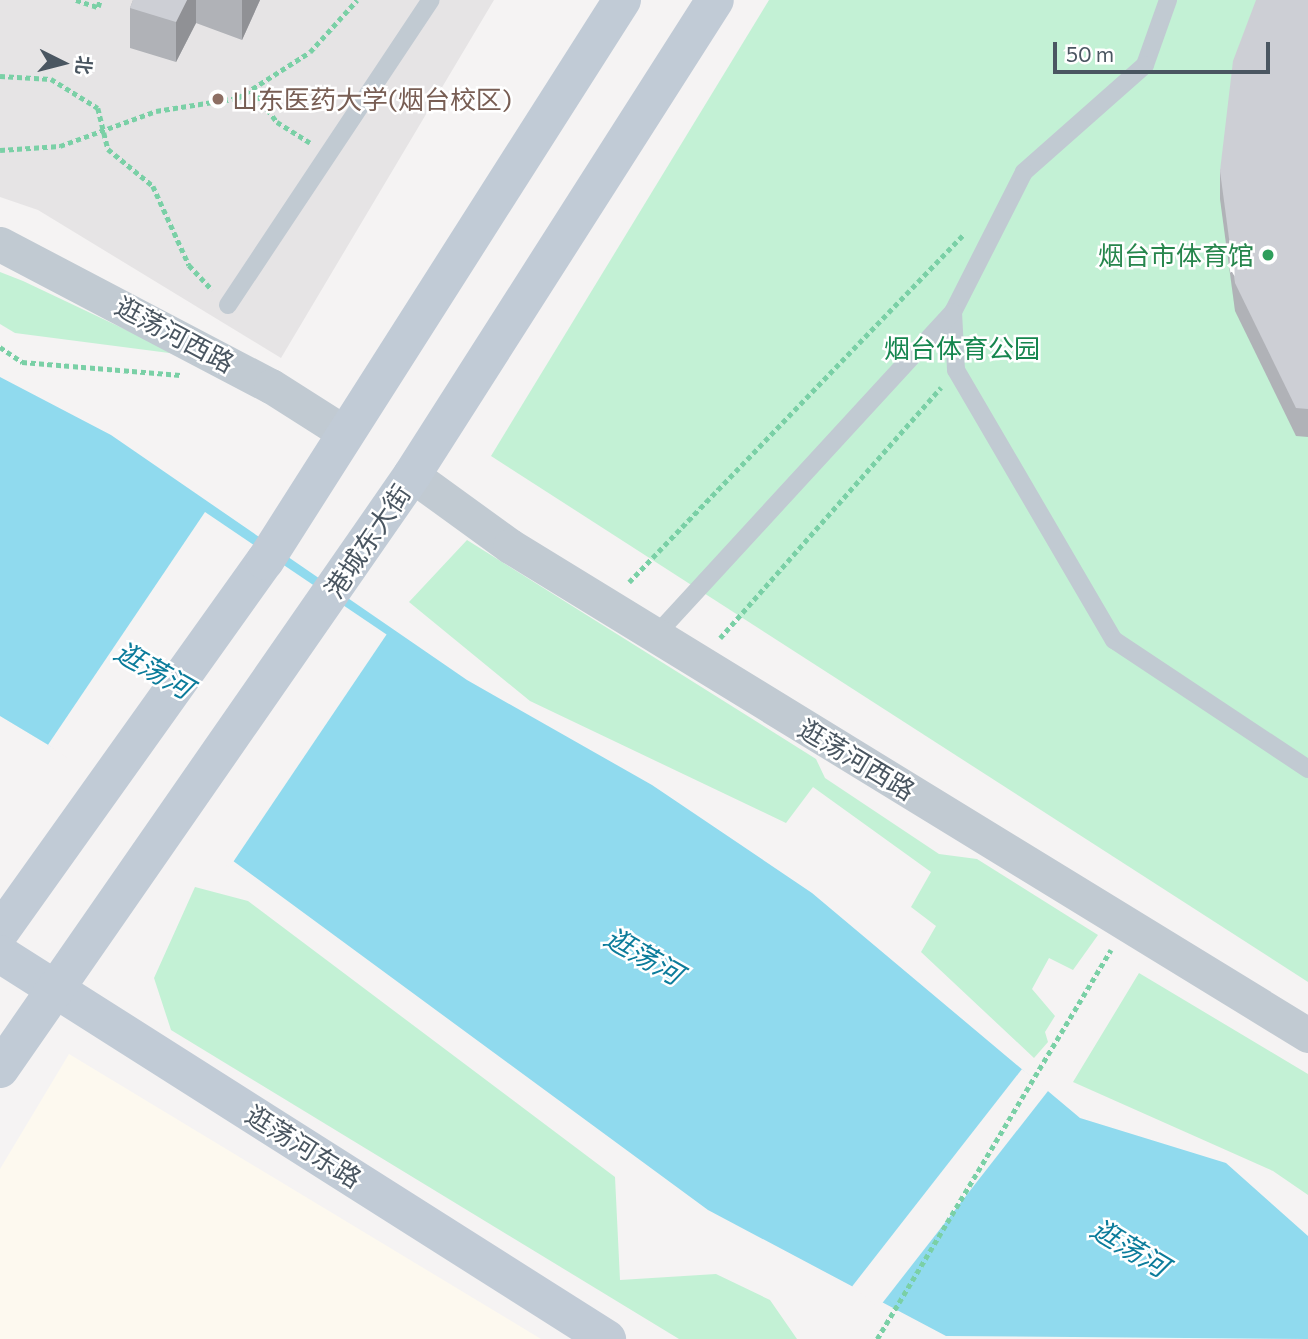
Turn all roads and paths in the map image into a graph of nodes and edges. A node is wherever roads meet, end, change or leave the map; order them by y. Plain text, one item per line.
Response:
1 (76, 0) edge
2 (100, 0) edge
3 (357, 0) edge
4 (431, 0) edge
5 (622, 0) edge
6 (715, 0) edge
7 (1168, 0) edge
8 (0, 76) edge
9 (252, 89) junction
10 (102, 134) junction
11 (0, 150) edge
12 (329, 154) junction
13 (975, 222) dead end
14 (0, 244) edge
15 (228, 305) joint
16 (953, 312) junction
17 (0, 347) edge
18 (956, 370) junction
19 (195, 376) dead end
20 (345, 433) junction
21 (412, 475) junction
22 (606, 606) junction
23 (655, 636) junction
24 (698, 662) junction
25 (1308, 769) edge
26 (1127, 924) junction
27 (0, 932) edge
28 (0, 954) edge
29 (54, 988) junction
30 (1308, 1035) edge
31 (0, 1069) edge
32 (607, 1339) edge
33 (877, 1339) edge

1 - 2 path
3 - 9 path
4 - 12 lane
5 - 20 main road
6 - 21 main road, 港城东大街
7 - 16 lane
8 - 10 path
9 - 10 path
9 - 12 path
10 - 11 path
10 - 15 path
12 - 15 lane
13 - 22 path
14 - 20 street, 逛荡河西路
16 - 18 lane
16 - 23 lane
17 - 19 path
18 - 24 path
18 - 25 lane
20 - 27 main road
21 - 22 street, 逛荡河西路
21 - 29 main road, 港城东大街
22 - 23 street, 逛荡河西路
23 - 24 street, 逛荡河西路
24 - 26 street, 逛荡河西路
26 - 30 street, 逛荡河西路
26 - 33 path
28 - 29 main road, 逛荡河东路
29 - 31 main road, 港城东大街
29 - 32 main road, 逛荡河东路

